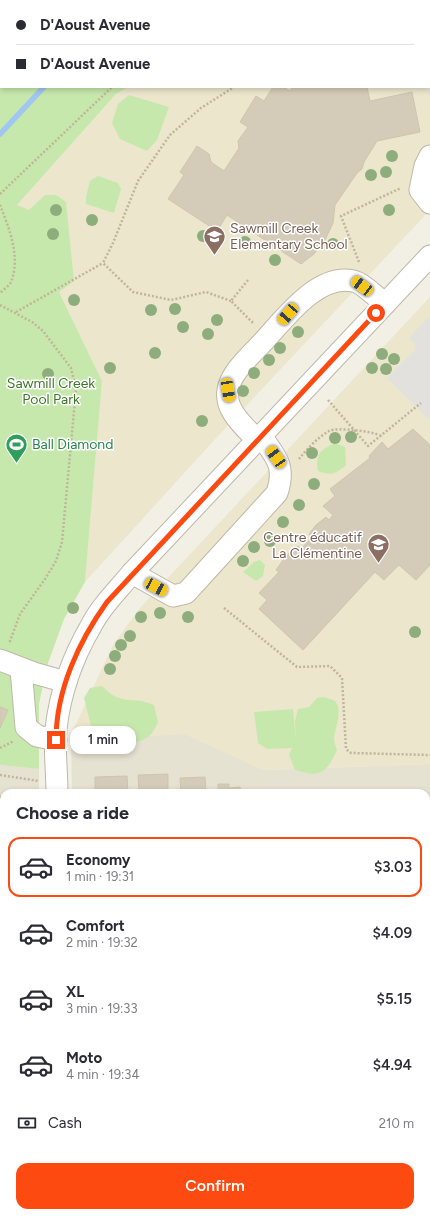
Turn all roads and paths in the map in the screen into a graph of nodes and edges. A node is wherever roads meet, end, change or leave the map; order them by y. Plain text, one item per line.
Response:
1 (111, 88) edge
2 (232, 88) edge
3 (430, 156) edge
4 (0, 194) edge
5 (425, 197) edge
6 (0, 205) edge
7 (430, 256) edge
8 (357, 257) dead end
9 (103, 263) junction
10 (248, 280) dead end
11 (0, 293) edge
12 (231, 301) junction
13 (385, 304) junction
14 (0, 305) edge
15 (16, 312) junction
16 (268, 337) junction
17 (328, 400) dead end
18 (421, 403) dead end
19 (353, 431) junction
20 (381, 436) junction
21 (259, 438) junction
22 (299, 459) dead end
23 (132, 574) junction
24 (224, 608) dead end
25 (8, 663) edge
26 (66, 682) junction
27 (56, 740) junction
28 (430, 755) edge
29 (0, 775) edge
30 (50, 788) edge

1 - 4 path
2 - 9 path
3 - 5 street
5 - 8 path
6 - 11 path
7 - 13 street
9 - 12 path
9 - 15 path
10 - 12 path
12 - 16 path
13 - 16 street
13 - 21 street
14 - 15 path
15 - 25 path
16 - 21 street
17 - 19 path
18 - 20 path
19 - 20 path
19 - 20 path
19 - 22 path
21 - 23 street
21 - 23 street
23 - 26 street
24 - 28 path
25 - 26 street
25 - 27 street
26 - 27 street
27 - 30 street
29 - 30 path

